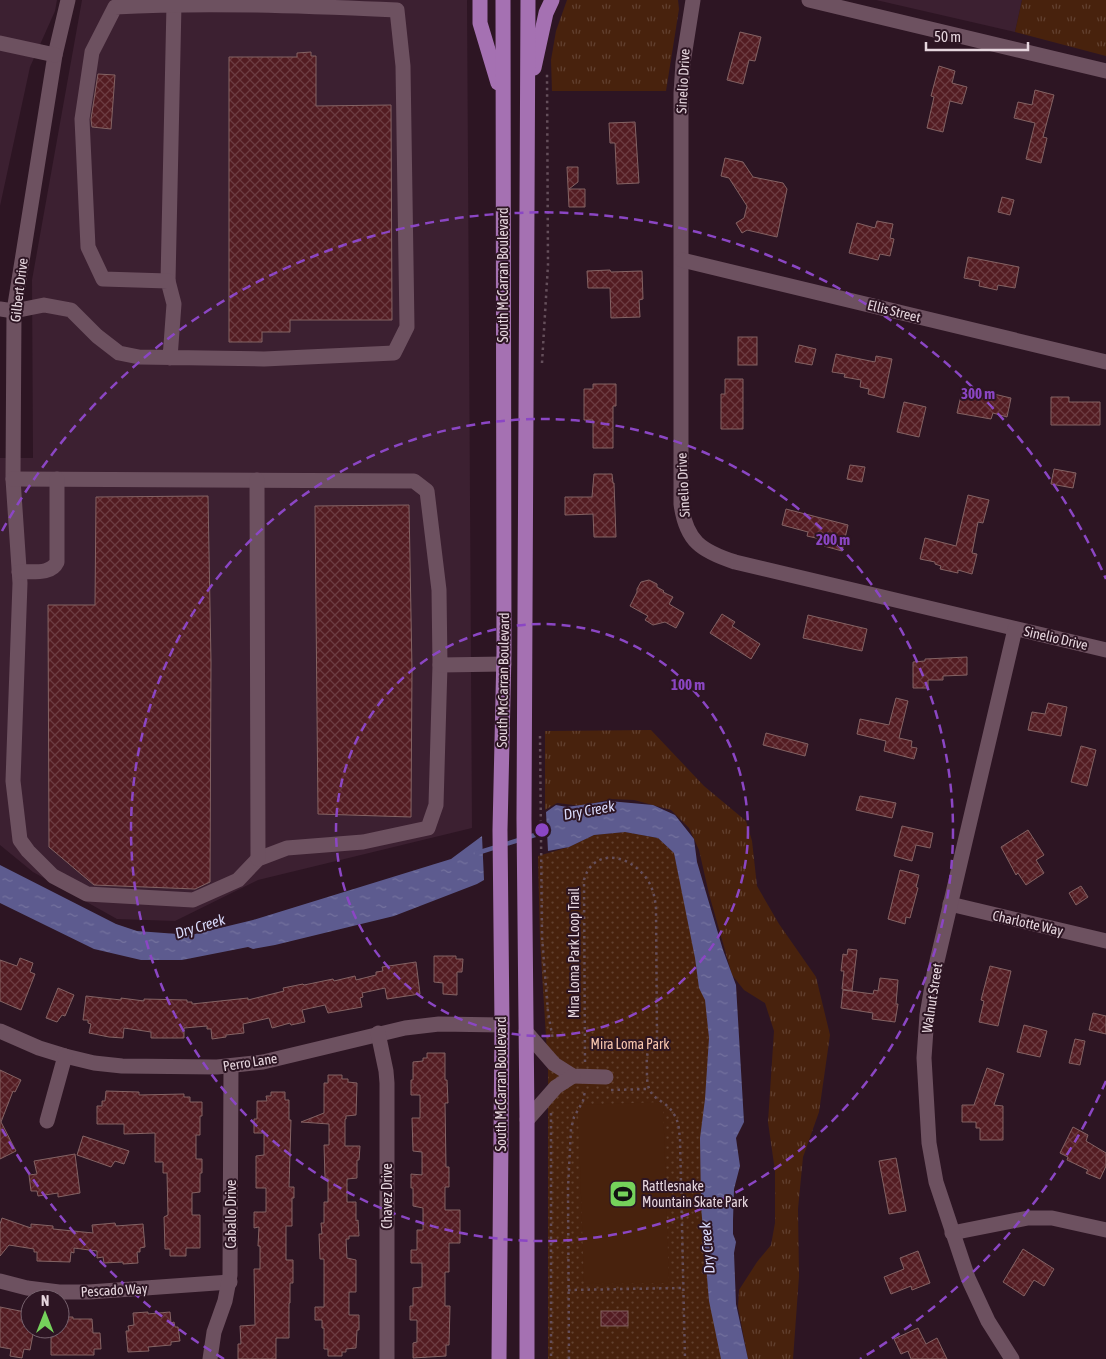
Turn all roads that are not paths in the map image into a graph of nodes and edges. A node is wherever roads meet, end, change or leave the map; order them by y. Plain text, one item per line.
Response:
1 (68, 0) edge
2 (480, 0) edge
3 (503, 0) edge
4 (528, 0) edge
5 (552, 0) edge
6 (693, 0) edge
7 (809, 0) edge
8 (174, 4) junction
9 (0, 42) edge
10 (55, 55) junction
11 (1106, 71) edge
12 (528, 99) junction
13 (503, 100) junction
14 (682, 260) junction
15 (168, 281) junction
16 (7, 310) edge
17 (170, 358) junction
18 (1106, 362) edge
19 (13, 479) junction
20 (58, 479) junction
21 (257, 480) junction
22 (19, 578) junction
23 (1015, 629) junction
24 (1106, 650) edge
25 (504, 664) junction
26 (440, 665) junction
27 (258, 859) junction
28 (950, 904) junction
29 (1106, 942) edge
30 (502, 1025) junction
31 (0, 1031) edge
32 (526, 1032) junction
33 (378, 1033) junction
34 (65, 1056) junction
35 (231, 1066) junction
36 (576, 1070) junction
37 (604, 1084) road end
38 (527, 1120) junction
39 (47, 1121) dead end
40 (1106, 1230) edge
41 (952, 1233) junction
42 (0, 1281) edge
43 (230, 1282) junction
44 (210, 1359) edge
45 (387, 1359) edge
46 (499, 1359) edge
47 (527, 1359) edge
48 (1012, 1359) edge

1 - 10 street, Gilbert Drive
2 - 13 main road
3 - 13 main road, South McCarran Boulevard
4 - 12 main road, South McCarran Boulevard
5 - 12 main road
6 - 14 street, Sinelio Drive
7 - 11 street
8 - 15 street
8 - 15 street
8 - 17 street
9 - 10 street
10 - 16 street, Gilbert Drive
12 - 32 main road, South McCarran Boulevard
13 - 25 main road, South McCarran Boulevard
14 - 18 street, Ellis Street
14 - 23 street, Sinelio Drive
15 - 17 street
16 - 17 street
16 - 19 street, Gilbert Drive
19 - 20 street
19 - 22 street, Gilbert Drive
20 - 21 street
20 - 22 street
21 - 26 street
21 - 27 street
22 - 27 street, Gilbert Drive
23 - 24 street, Sinelio Drive
23 - 28 street, Walnut Street
25 - 26 street
25 - 30 main road, South McCarran Boulevard
26 - 27 street
28 - 29 street, Charlotte Way
28 - 41 street, Walnut Street
30 - 33 street, Perro Lane
30 - 46 main road, South McCarran Boulevard
31 - 34 street, Perro Lane
32 - 36 street
32 - 38 main road, South McCarran Boulevard
33 - 35 street, Perro Lane
33 - 45 street, Chavez Drive
34 - 35 street, Perro Lane
34 - 39 street
35 - 43 street, Caballo Drive
36 - 37 street
36 - 38 street
38 - 47 main road, South McCarran Boulevard
40 - 41 street
41 - 48 street, Walnut Street
42 - 43 street, Pescado Way
43 - 44 street, Caballo Drive

